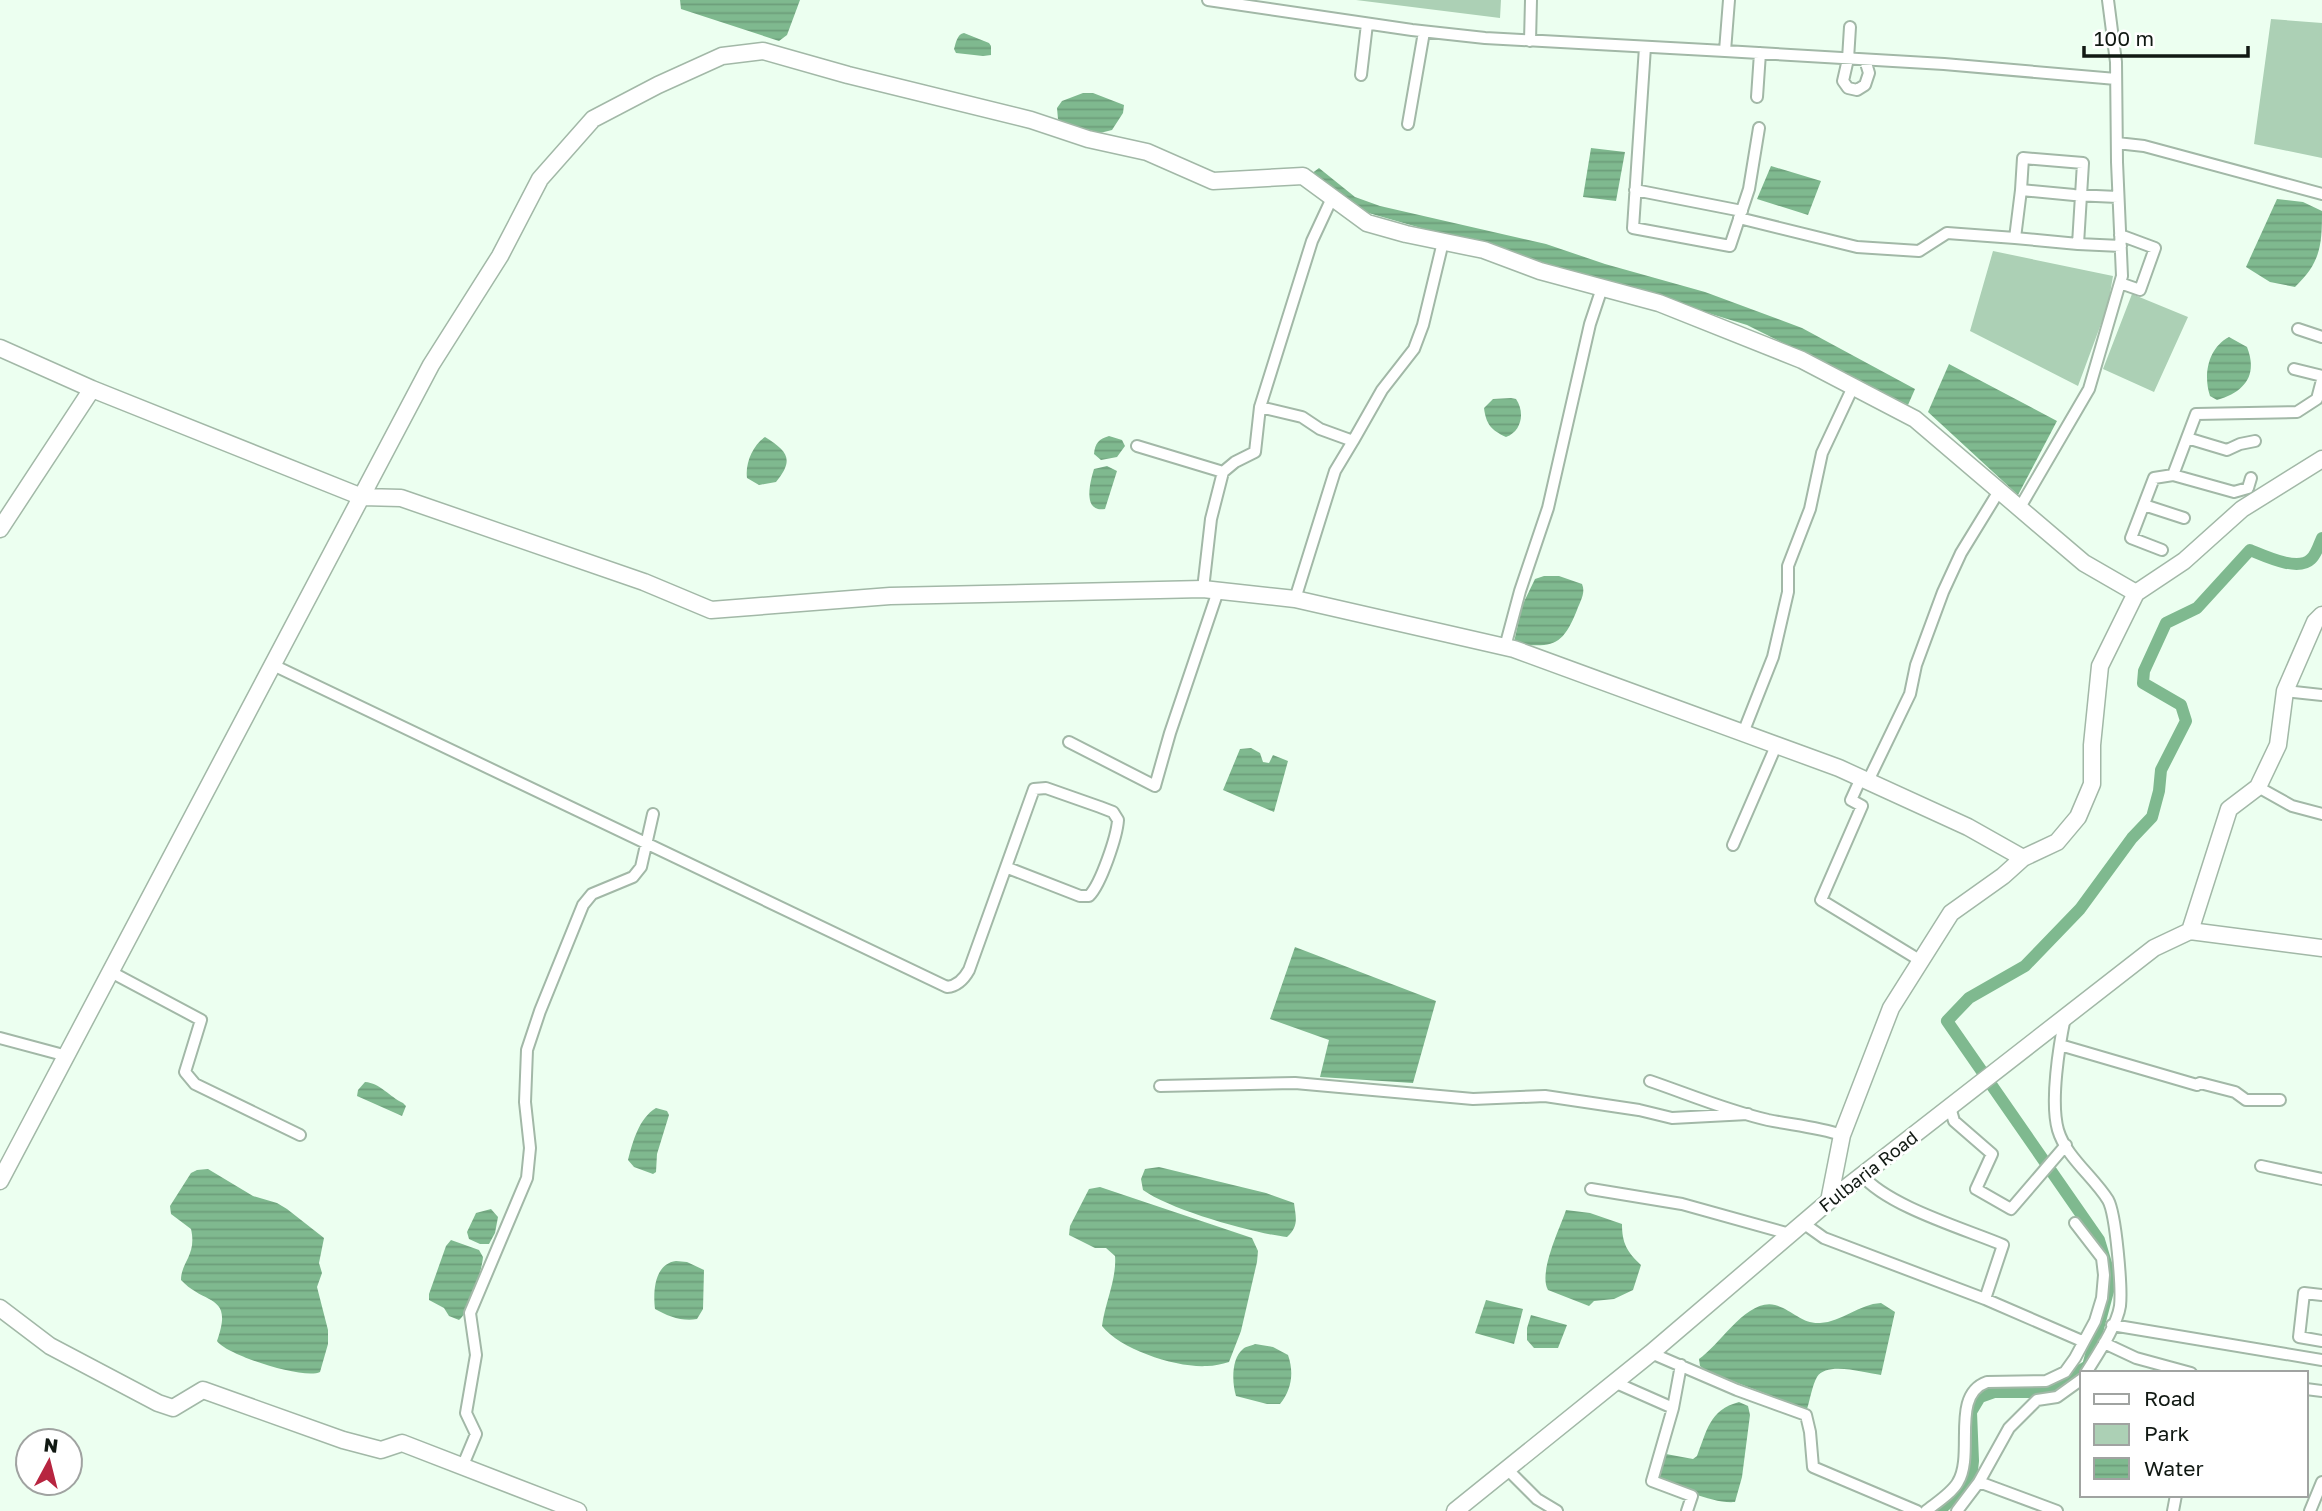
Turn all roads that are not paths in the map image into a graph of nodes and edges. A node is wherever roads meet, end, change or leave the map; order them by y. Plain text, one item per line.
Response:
1 (1208, 0) edge
2 (1531, 0) edge
3 (1729, 0) edge
4 (2108, 0) edge
5 (1254, 3) edge
6 (1367, 24) junction
7 (1850, 27) dead end
8 (1424, 32) junction
9 (1530, 41) junction
10 (1645, 47) junction
11 (1725, 51) junction
12 (1760, 53) junction
13 (1848, 59) junction
14 (1865, 60) junction
15 (1361, 75) dead end
16 (2116, 79) junction
17 (1757, 97) dead end
18 (1408, 124) dead end
19 (1759, 128) dead end
20 (2117, 144) junction
21 (1635, 190) junction
22 (2021, 190) junction
23 (2322, 194) edge
24 (2082, 196) junction
25 (1332, 198) junction
26 (2118, 198) junction
27 (1740, 215) junction
28 (2015, 238) junction
29 (2120, 241) junction
30 (1443, 242) junction
31 (2078, 244) junction
32 (2120, 283) junction
33 (1602, 288) junction
34 (2298, 329) dead end
35 (2322, 337) edge
36 (0, 348) edge
37 (2294, 369) dead end
38 (2322, 378) edge
39 (1853, 387) junction
40 (92, 389) junction
41 (1260, 407) junction
42 (2187, 438) junction
43 (1353, 441) junction
44 (2255, 442) dead end
45 (1137, 446) dead end
46 (2322, 459) edge
47 (1223, 472) junction
48 (2173, 475) junction
49 (2251, 478) dead end
50 (1999, 491) junction
51 (362, 497) junction
52 (2144, 505) junction
53 (2019, 509) junction
54 (2183, 518) dead end
55 (0, 529) edge
56 (2162, 550) dead end
57 (1211, 590) junction
58 (2136, 593) junction
59 (1295, 599) junction
60 (2322, 615) edge
61 (1505, 648) junction
62 (273, 665) junction
63 (2285, 691) junction
64 (2322, 695) edge
65 (1743, 733) junction
66 (1069, 742) dead end
67 (1776, 746) junction
68 (1865, 780) junction
69 (2258, 788) junction
70 (653, 814) dead end
71 (2322, 814) edge
72 (647, 844) junction
73 (1734, 845) dead end
74 (2023, 858) junction
75 (1008, 867) junction
76 (2190, 931) junction
77 (2322, 948) edge
78 (1921, 961) junction
79 (111, 972) junction
80 (2065, 1017) junction
81 (0, 1038) edge
82 (2060, 1045) junction
83 (66, 1056) junction
84 (1650, 1080) dead end
85 (1160, 1086) dead end
86 (2280, 1100) dead end
87 (1950, 1107) junction
88 (1748, 1114) junction
89 (300, 1135) dead end
90 (1842, 1135) junction
91 (2066, 1145) junction
92 (2261, 1166) dead end
93 (1862, 1175) junction
94 (2322, 1179) edge
95 (0, 1181) edge
96 (1591, 1189) dead end
97 (1829, 1201) junction
98 (1803, 1223) junction
99 (2075, 1223) dead end
100 (1790, 1234) junction
101 (2322, 1295) edge
102 (1985, 1299) junction
103 (0, 1308) edge
104 (2112, 1325) junction
105 (2082, 1341) junction
106 (2322, 1341) edge
107 (2104, 1343) junction
108 (1651, 1353) junction
109 (2322, 1360) edge
110 (1681, 1365) junction
111 (2087, 1371) edge
112 (2183, 1371) edge
113 (2080, 1380) edge
114 (1614, 1382) junction
115 (1673, 1408) junction
116 (463, 1465) junction
117 (1507, 1469) junction
118 (1979, 1482) junction
119 (2322, 1482) edge
120 (578, 1511) edge
121 (1455, 1511) edge
122 (1558, 1511) edge
123 (1687, 1511) edge
124 (1917, 1511) edge
125 (1926, 1511) edge
126 (1956, 1511) edge
127 (2057, 1511) edge
128 (2310, 1511) edge

1 - 5 street
2 - 9 street
3 - 11 street
4 - 16 street
5 - 6 street
6 - 8 street
6 - 15 street
7 - 13 street
8 - 9 street
8 - 18 street
9 - 10 street
10 - 11 street
10 - 21 street
11 - 12 street
12 - 13 street
12 - 17 street
13 - 14 street
13 - 14 street
14 - 16 street
16 - 20 street
19 - 27 street
20 - 23 street
20 - 26 street
21 - 27 street
21 - 27 street
22 - 24 street
22 - 24 street
22 - 28 street
24 - 26 street
24 - 31 street
25 - 30 street
25 - 41 street
25 - 51 street
26 - 29 street
27 - 28 street
28 - 31 street
29 - 31 street
29 - 32 street
29 - 32 street
30 - 33 street
30 - 43 street
32 - 53 street
33 - 39 street
33 - 61 street
34 - 35 street
36 - 40 street
37 - 38 street
38 - 42 street
39 - 50 street
39 - 65 street
40 - 51 street
40 - 55 street
41 - 43 street
41 - 47 street
42 - 44 street
42 - 48 street
43 - 59 street
45 - 47 street
46 - 58 street
47 - 57 street
48 - 49 street
48 - 52 street
50 - 53 street
50 - 68 street
51 - 57 street
51 - 62 street
52 - 54 street
52 - 56 street
53 - 58 street
57 - 59 street
57 - 66 street
58 - 74 street
59 - 61 street
60 - 63 street
61 - 65 street
62 - 72 street
62 - 79 street
63 - 64 street
63 - 69 street
65 - 67 street
67 - 68 street
67 - 73 street
68 - 74 street
68 - 78 street
69 - 71 street
69 - 76 street
70 - 72 street
72 - 75 street
72 - 116 street
74 - 78 street
75 - 75 street
76 - 77 street
76 - 80 street, Fulbaria Road
78 - 90 street
79 - 83 street
79 - 89 street
80 - 82 street
80 - 87 street, Fulbaria Road
81 - 83 street
82 - 86 street
82 - 91 street
83 - 95 street
84 - 88 street
85 - 88 street
87 - 91 street
87 - 93 street, Fulbaria Road
88 - 90 street
90 - 97 street
91 - 104 street
92 - 94 street
93 - 97 street, Fulbaria Road
93 - 102 street
96 - 100 street
97 - 98 street, Fulbaria Road
98 - 100 street, Fulbaria Road
98 - 102 street
99 - 105 street
100 - 108 street, Fulbaria Road
101 - 106 street
102 - 105 street
103 - 116 street
104 - 107 street
104 - 109 street
105 - 125 street
107 - 111 street
107 - 112 street
108 - 110 street
108 - 114 street, Fulbaria Road
110 - 115 street
110 - 124 street
113 - 118 street
114 - 115 street
114 - 117 street, Fulbaria Road
115 - 123 street
116 - 120 street
117 - 121 street, Fulbaria Road
117 - 122 street
118 - 126 street
118 - 127 street
119 - 128 street

